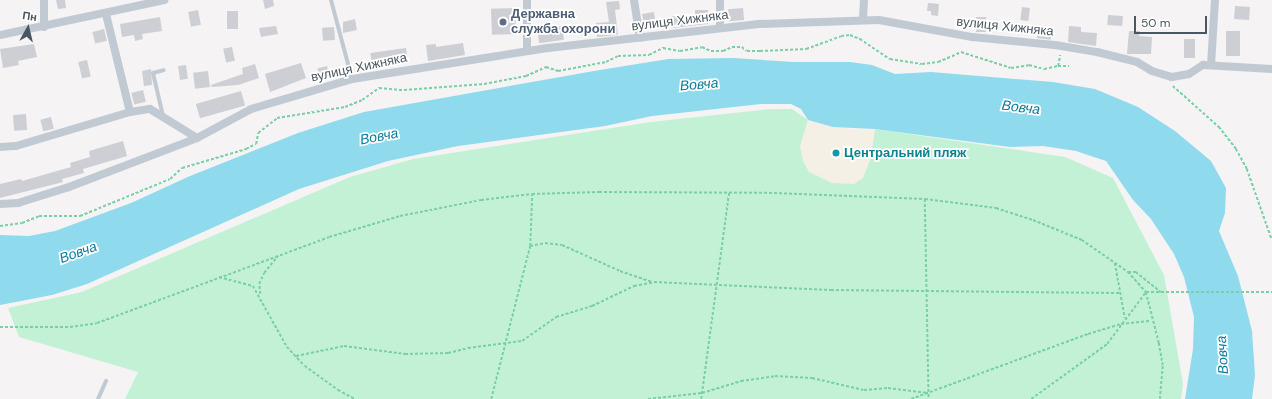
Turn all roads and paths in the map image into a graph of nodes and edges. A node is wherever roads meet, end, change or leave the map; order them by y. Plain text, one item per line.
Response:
1 (44, 0) edge
2 (164, 0) edge
3 (331, 0) edge
4 (526, 0) edge
5 (634, 0) edge
6 (720, 0) edge
7 (864, 0) edge
8 (1215, 0) edge
9 (106, 14) junction
10 (863, 19) junction
11 (44, 27) junction
12 (720, 28) junction
13 (0, 35) edge
14 (640, 38) junction
15 (527, 51) junction
16 (1211, 65) junction
17 (1068, 66) dead end
18 (1272, 69) edge
19 (164, 70) dead end
20 (352, 79) junction
21 (1170, 84) dead end
22 (130, 112) junction
23 (163, 118) junction
24 (197, 138) junction
25 (0, 147) edge
26 (729, 192) junction
27 (532, 194) junction
28 (925, 199) junction
29 (0, 204) edge
30 (0, 226) edge
31 (1272, 240) edge
32 (530, 246) junction
33 (278, 256) junction
34 (1115, 263) junction
35 (1128, 272) junction
36 (219, 277) junction
37 (654, 282) junction
38 (715, 284) junction
39 (927, 291) junction
40 (1146, 292) junction
41 (1161, 292) junction
42 (1272, 292) edge
43 (1120, 294) junction
44 (260, 296) junction
45 (1125, 319) junction
46 (1152, 321) junction
47 (1121, 324) junction
48 (0, 328) edge
49 (504, 343) junction
50 (296, 356) junction
51 (106, 381) dead end
52 (702, 392) junction
53 (928, 393) junction
54 (98, 399) edge
55 (355, 399) edge
56 (491, 399) edge
57 (648, 399) edge
58 (701, 399) edge
59 (911, 399) edge
60 (929, 399) edge
61 (1031, 399) edge
62 (1160, 399) edge

1 - 11 street
2 - 9 street
3 - 20 lane
4 - 15 street
5 - 14 street
6 - 12 street
7 - 10 street
8 - 16 street
9 - 11 street
9 - 22 street
10 - 12 street, вулиця Хижняка
10 - 16 street, вулиця Хижняка
11 - 13 street
12 - 14 street, вулиця Хижняка
14 - 15 street, вулиця Хижняка
15 - 20 street, вулиця Хижняка
16 - 18 street
17 - 30 path
19 - 23 lane
20 - 24 street, вулиця Хижняка
21 - 31 path
22 - 23 street
22 - 25 street
23 - 24 street
24 - 29 street, вулиця Хижняка
26 - 27 path
26 - 28 path
26 - 38 path
27 - 32 path
27 - 33 path
28 - 34 path
28 - 39 path
32 - 37 path
32 - 49 path
33 - 36 path
33 - 44 path
34 - 35 path
34 - 43 path
35 - 40 path
35 - 41 path
36 - 44 path
36 - 48 path
37 - 38 path
37 - 49 path
38 - 39 path
38 - 52 path
39 - 43 path
39 - 53 path
40 - 41 path
40 - 45 path
40 - 46 path
41 - 42 path
43 - 45 path
44 - 50 path
45 - 47 path
46 - 47 path
46 - 62 path
47 - 53 path
47 - 61 path
49 - 50 path
49 - 56 path
50 - 55 path
51 - 54 lane
52 - 53 path
52 - 57 path
52 - 58 path
53 - 59 path
53 - 60 path

